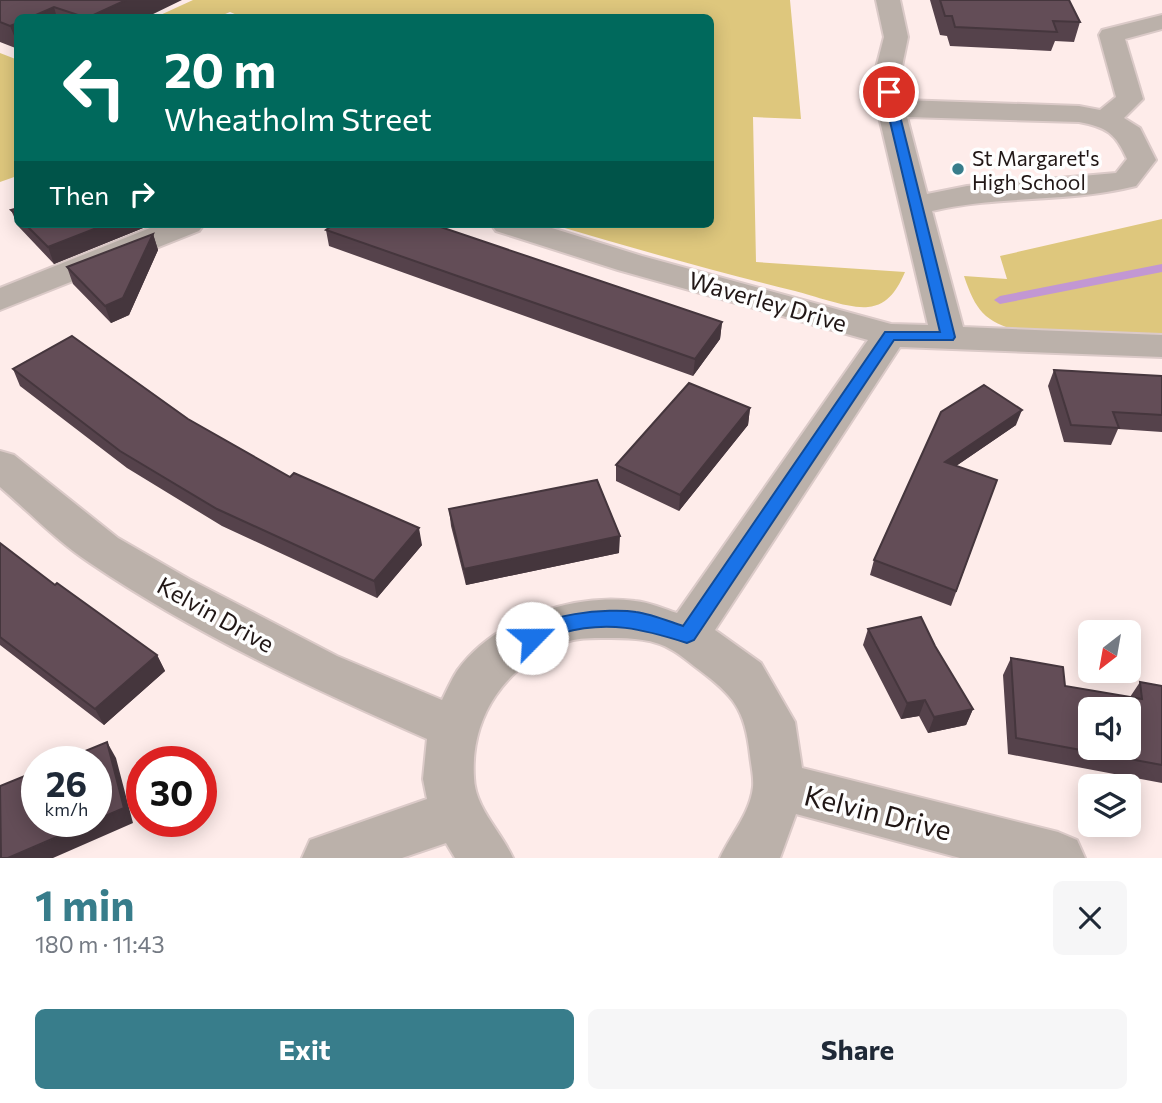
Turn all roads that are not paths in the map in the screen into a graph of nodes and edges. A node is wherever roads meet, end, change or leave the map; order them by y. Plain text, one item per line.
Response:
1 (888, 0) edge
2 (1158, 0) edge
3 (1162, 10) edge
4 (1162, 22) edge
5 (891, 108) junction
6 (1106, 119) junction
7 (915, 206) junction
8 (178, 228) edge
9 (520, 228) edge
10 (0, 300) edge
11 (890, 335) junction
12 (948, 337) junction
13 (1162, 346) edge
14 (0, 464) edge
15 (687, 635) junction
16 (453, 727) junction
17 (779, 786) junction
18 (457, 814) junction
19 (329, 858) edge
20 (486, 858) edge
21 (747, 858) edge
22 (1058, 858) edge

1 - 5 street
2 - 3 street
4 - 6 street
5 - 6 street
5 - 7 street
6 - 7 street
7 - 12 street
8 - 10 street
9 - 11 street, Waverley Drive
11 - 12 street, Waverley Drive
11 - 15 street
12 - 13 street, Waverley Drive
14 - 16 street, Kelvin Drive
15 - 16 street
15 - 17 street
16 - 18 street
17 - 21 street
17 - 22 street, Kelvin Drive
18 - 19 street
18 - 20 street

